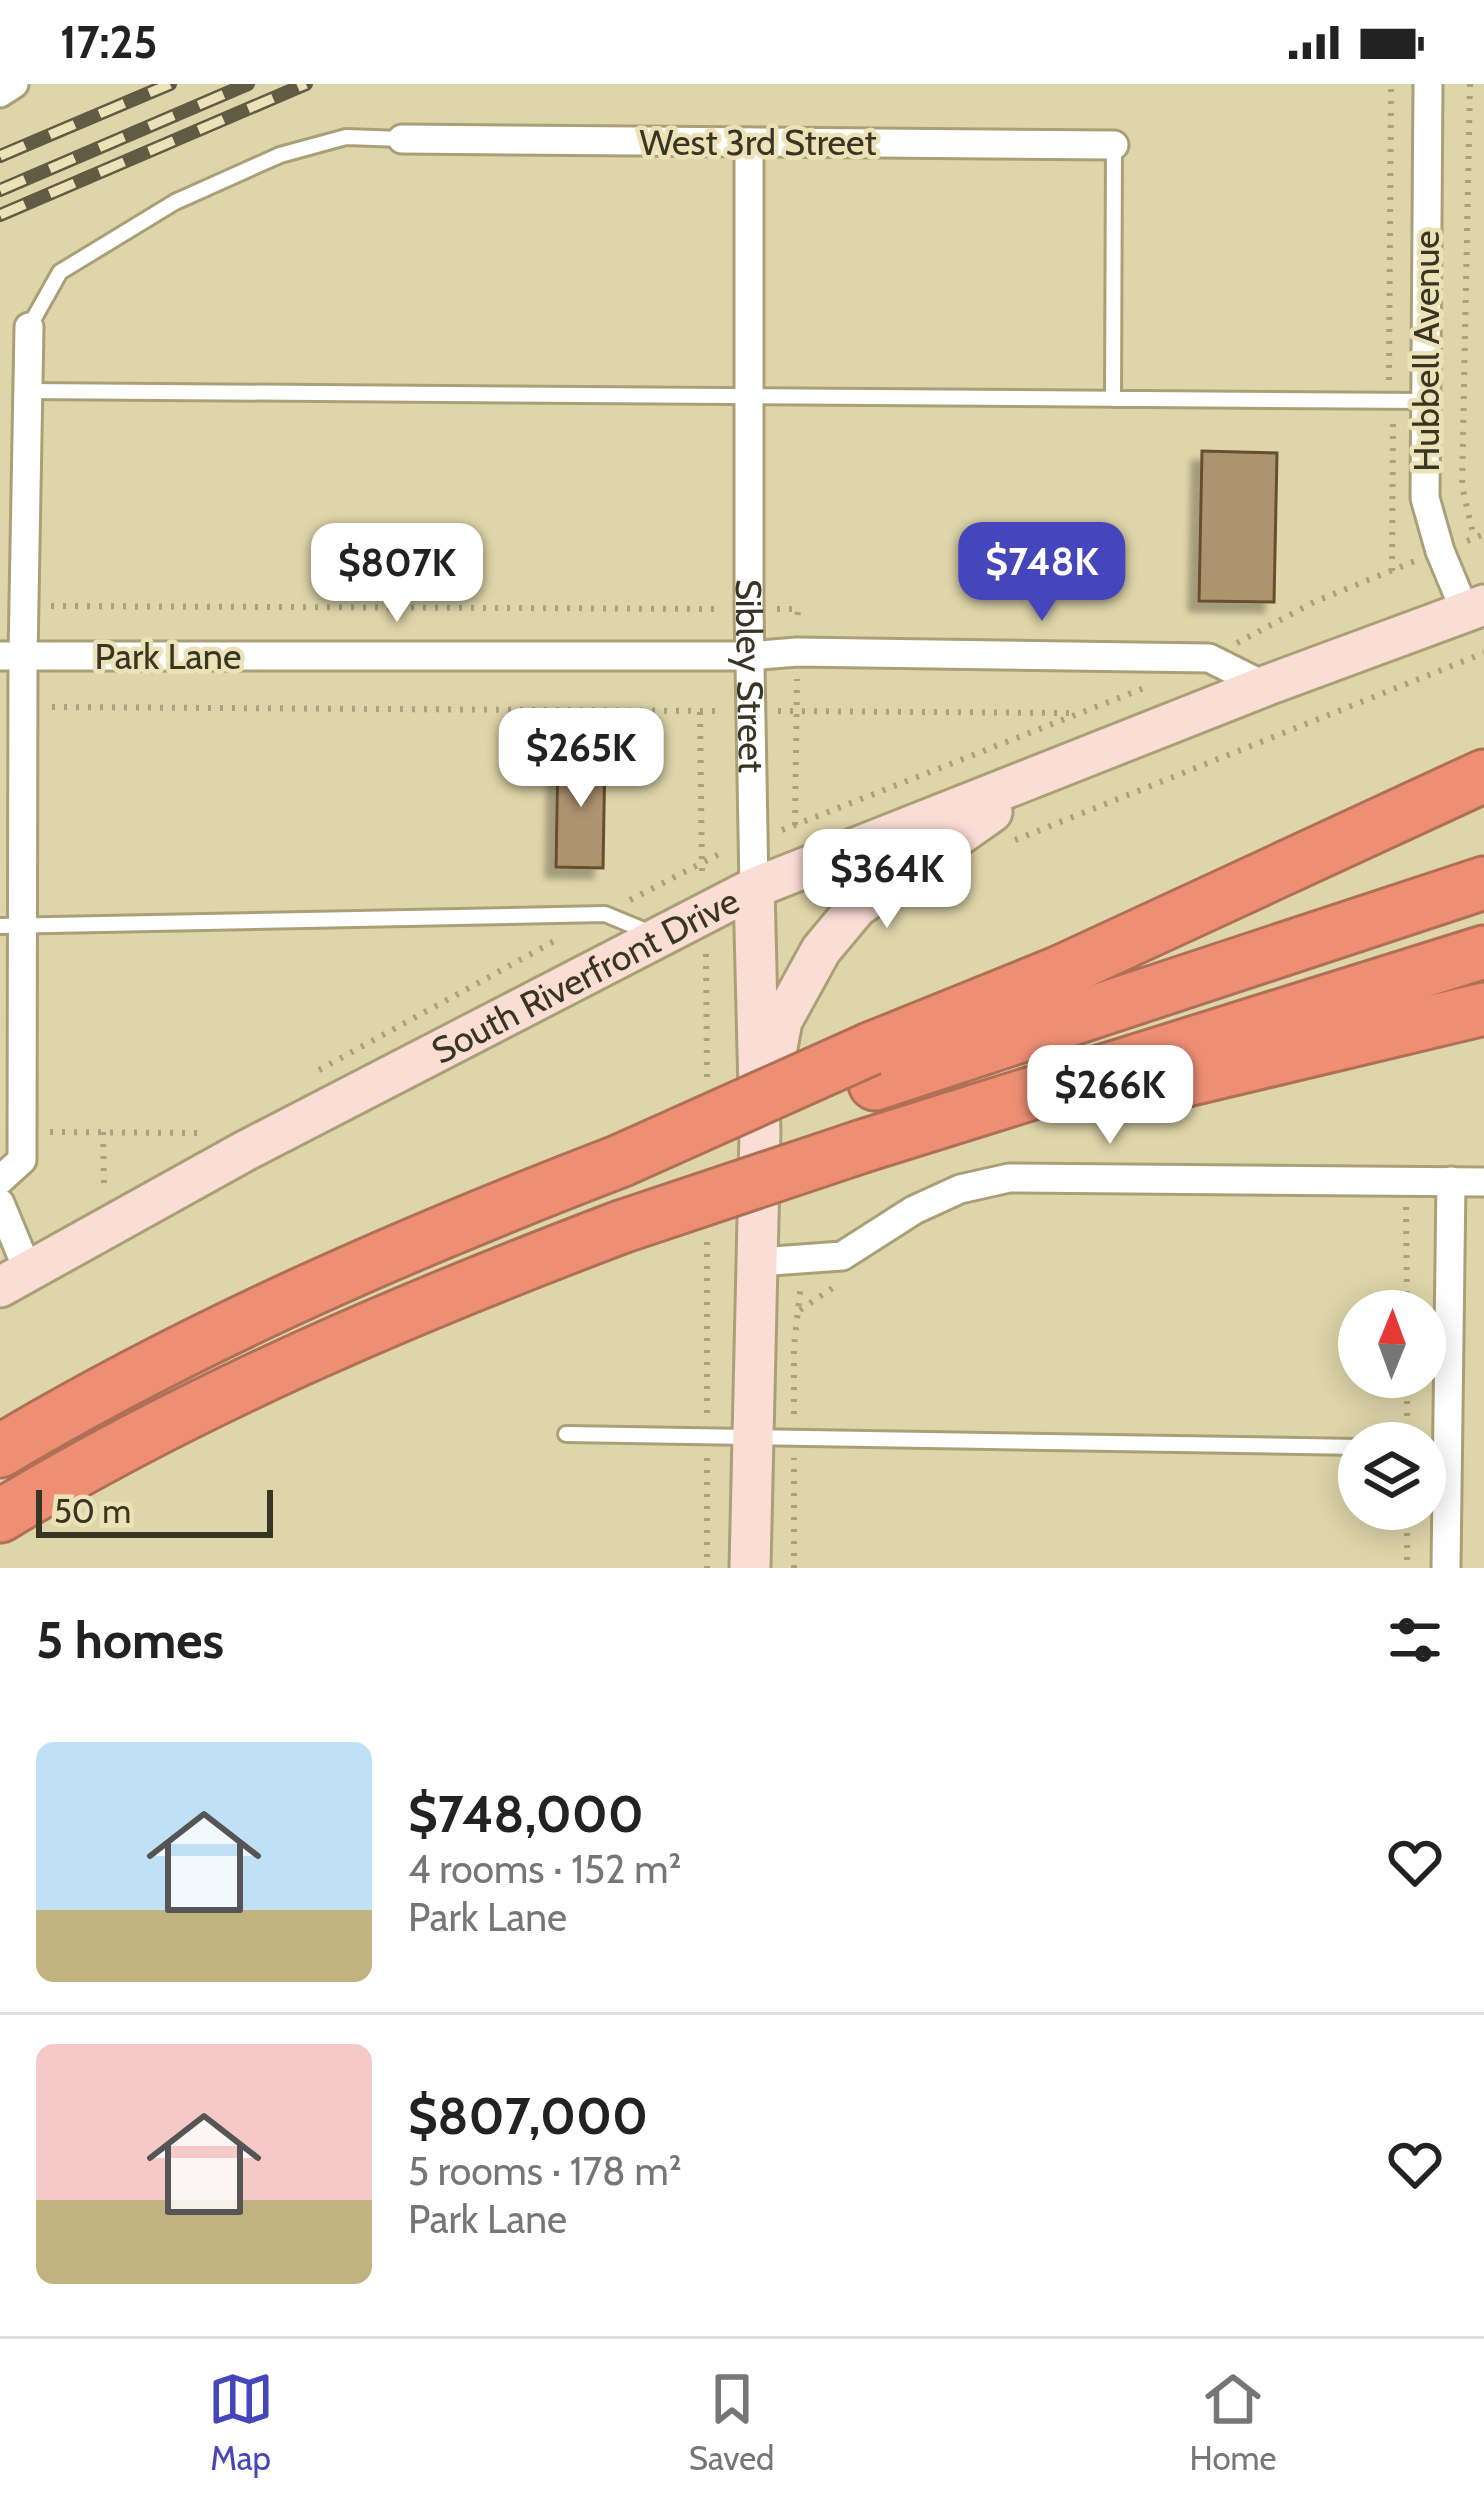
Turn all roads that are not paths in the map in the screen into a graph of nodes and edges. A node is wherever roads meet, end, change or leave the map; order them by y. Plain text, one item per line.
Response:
1 (14, 84) edge
2 (1429, 84) edge
3 (0, 93) edge
4 (402, 139) joint
5 (749, 142) junction
6 (1114, 145) joint
7 (29, 327) joint
8 (28, 391) junction
9 (748, 396) junction
10 (1113, 398) junction
11 (1426, 401) junction
12 (1478, 605) edge
13 (12, 656) edge
14 (749, 656) junction
15 (1265, 686) junction
16 (1057, 769) junction
17 (1484, 776) edge
18 (1484, 883) edge
19 (754, 888) junction
20 (11, 927) edge
21 (660, 937) junction
22 (1484, 952) edge
23 (1484, 1009) edge
24 (873, 1067) junction
25 (760, 1132) junction
26 (882, 1140) junction
27 (0, 1180) edge
28 (1451, 1181) junction
29 (1484, 1182) edge
30 (0, 1203) edge
31 (758, 1262) junction
32 (14, 1279) edge
33 (1438, 1422) edge
34 (566, 1434) dead end
35 (751, 1435) junction
36 (1338, 1448) edge
37 (0, 1451) edge
38 (0, 1516) edge
39 (1443, 1530) edge
40 (750, 1568) edge
41 (1446, 1568) edge

1 - 3 street
2 - 11 street, Hubbell Avenue
4 - 5 street, West 3rd Street
4 - 7 lane
5 - 6 street, West 3rd Street
5 - 9 street, Sibley Street
6 - 10 lane
7 - 8 street
8 - 9 lane
8 - 13 street
9 - 10 lane
9 - 14 street, Sibley Street
10 - 11 lane
11 - 12 street, Hubbell Avenue
12 - 15 main road, South Riverfront Drive
13 - 14 street, Park Lane
13 - 20 street
14 - 15 street, Park Lane
14 - 19 street, Sibley Street
15 - 16 main road, South Riverfront Drive
16 - 19 main road, South Riverfront Drive
16 - 25 main road
17 - 24 highway
18 - 24 highway
19 - 21 main road, South Riverfront Drive
19 - 25 main road, Sibley Street
20 - 21 lane
20 - 27 street
21 - 32 main road, South Riverfront Drive
22 - 26 highway
23 - 26 highway
24 - 37 highway, bridge
25 - 31 main road, Sibley Street
26 - 38 highway, bridge
28 - 29 street
28 - 31 street
28 - 33 street
30 - 32 street
31 - 35 main road, Sibley Street
34 - 35 lane
35 - 36 lane
35 - 40 main road, Sibley Street
39 - 41 street

